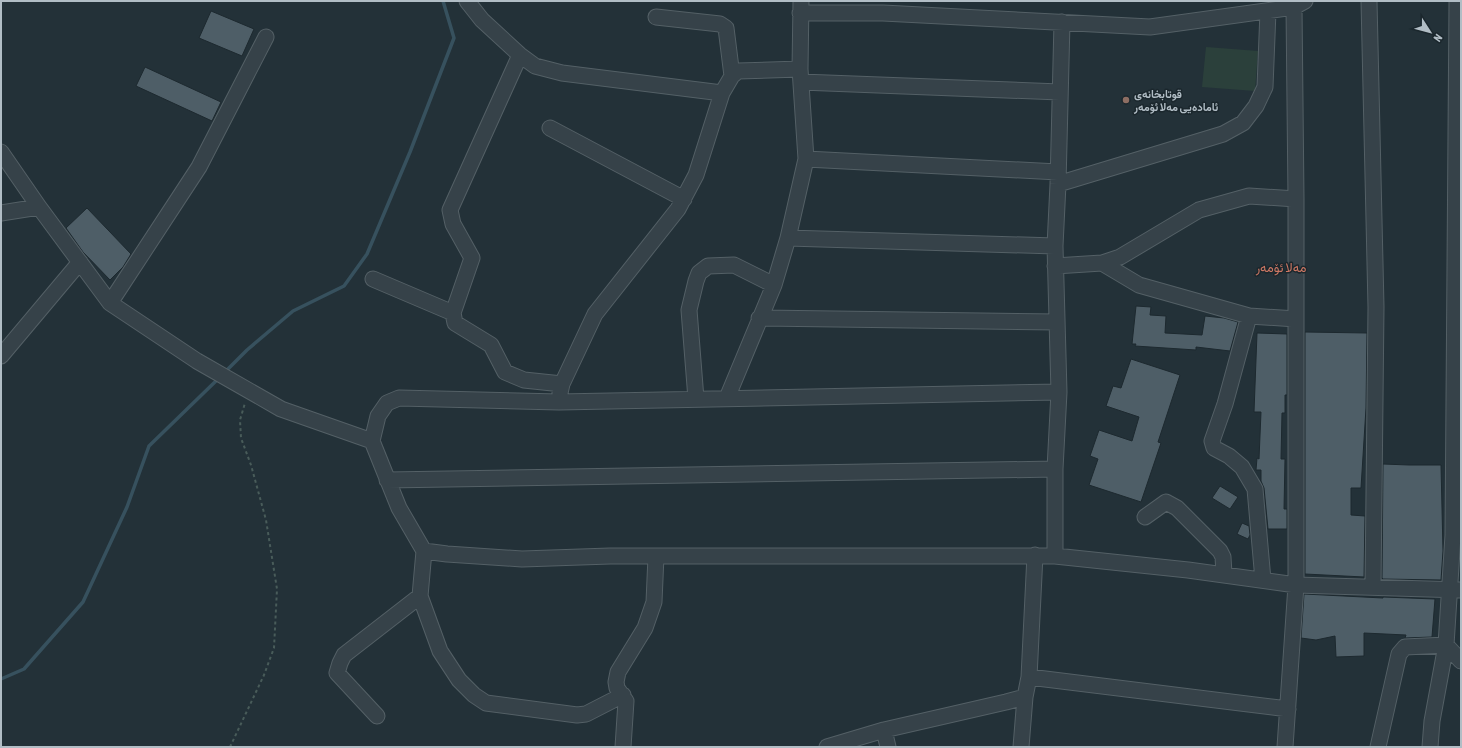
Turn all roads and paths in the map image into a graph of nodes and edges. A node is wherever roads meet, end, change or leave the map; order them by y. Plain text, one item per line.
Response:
1 (467, 1) edge
2 (1369, 1) edge
3 (1457, 1) edge
4 (1299, 4) edge
5 (801, 7) edge
6 (1268, 11) junction
7 (656, 17) dead end
8 (1062, 22) junction
9 (266, 37) dead end
10 (520, 55) junction
11 (801, 75) junction
12 (732, 76) junction
13 (1060, 92) junction
14 (722, 93) junction
15 (550, 128) dead end
16 (1, 152) edge
17 (806, 159) junction
18 (1058, 178) junction
19 (684, 199) junction
20 (1296, 199) junction
21 (39, 207) junction
22 (1, 213) edge
23 (788, 238) junction
24 (1055, 246) junction
25 (80, 262) junction
26 (1102, 263) junction
27 (1055, 266) junction
28 (373, 279) dead end
29 (774, 285) junction
30 (110, 302) junction
31 (453, 313) junction
32 (1249, 316) junction
33 (759, 318) junction
34 (1296, 319) junction
35 (1057, 322) junction
36 (1, 356) edge
37 (562, 384) junction
38 (248, 390) junction
39 (1059, 392) junction
40 (727, 398) junction
41 (696, 399) junction
42 (559, 402) junction
43 (372, 441) junction
44 (1055, 469) junction
45 (387, 480) junction
46 (1144, 517) dead end
47 (424, 551) junction
48 (1035, 555) junction
49 (656, 556) junction
50 (1055, 556) junction
51 (1224, 574) junction
52 (1263, 580) junction
53 (1296, 584) junction
54 (1374, 586) junction
55 (1455, 589) edge
56 (420, 596) junction
57 (1446, 645) junction
58 (1461, 661) edge
59 (1029, 677) junction
60 (623, 695) junction
61 (1025, 697) junction
62 (1288, 709) junction
63 (377, 716) dead end
64 (884, 730) junction
65 (230, 747) edge
66 (623, 747) edge
67 (827, 747) edge
68 (888, 747) edge
69 (1021, 747) edge
70 (1285, 747) edge
71 (1378, 747) edge
72 (1430, 747) edge

1 - 10 street
2 - 54 street
3 - 55 street
4 - 6 street
4 - 20 street
5 - 8 street
5 - 11 street
6 - 8 street
6 - 18 street
7 - 12 street
8 - 13 street
9 - 30 street
10 - 14 street
10 - 31 street
11 - 12 street
11 - 13 street
11 - 17 street
12 - 14 street
13 - 18 street
14 - 19 street
15 - 19 street
16 - 21 street
17 - 18 street
17 - 23 street
18 - 24 street
19 - 37 street
20 - 26 street
20 - 34 street
21 - 22 street
21 - 25 street
23 - 24 street
23 - 29 street
24 - 27 street
25 - 30 street
25 - 36 street
26 - 27 street
26 - 32 street
27 - 35 street
28 - 31 street
29 - 33 street
29 - 41 street
30 - 38 street
31 - 37 street
32 - 34 street
32 - 52 street
33 - 35 street
33 - 40 street
34 - 53 street
35 - 39 street
37 - 42 street
38 - 43 street
38 - 65 path
39 - 40 street
39 - 44 street
40 - 41 street
41 - 42 street
42 - 43 street
43 - 45 street
44 - 45 street
44 - 50 street
45 - 47 street
46 - 51 street
47 - 49 street
47 - 56 street
48 - 49 street
48 - 50 street
48 - 59 street
49 - 60 street
50 - 51 street
51 - 52 street
52 - 53 street
53 - 54 street
53 - 62 street
54 - 55 street
55 - 57 street
56 - 60 street
56 - 63 street
57 - 58 street
57 - 71 street
57 - 72 street
59 - 61 street
59 - 62 street
60 - 66 street
61 - 64 street
61 - 69 street
62 - 70 street
64 - 67 street
64 - 68 street

